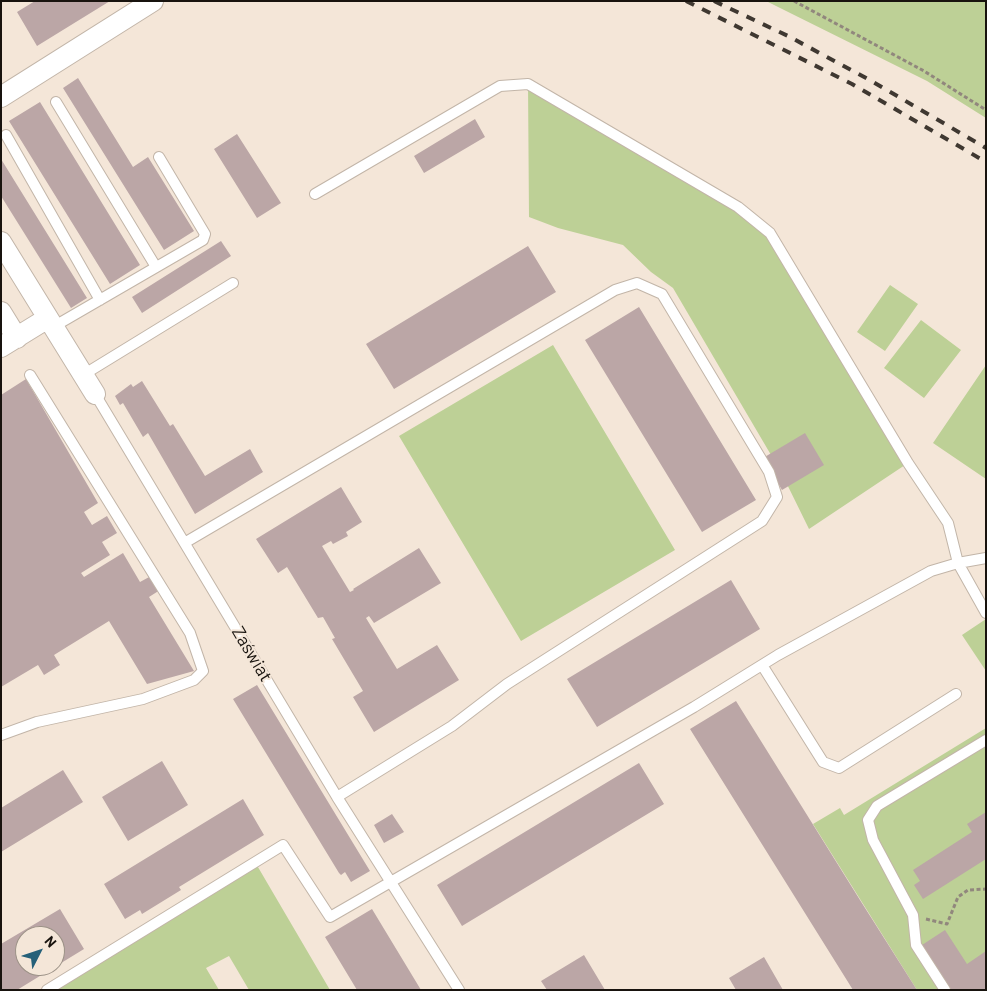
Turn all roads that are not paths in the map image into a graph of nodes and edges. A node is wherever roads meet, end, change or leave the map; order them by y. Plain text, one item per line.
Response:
1 (154, 1) edge
2 (1, 97) edge
3 (56, 102) dead end
4 (6, 135) dead end
5 (160, 157) dead end
6 (316, 194) dead end
7 (1, 242) edge
8 (156, 267) junction
9 (233, 283) dead end
10 (100, 300) junction
11 (1, 312) edge
12 (50, 322) junction
13 (9, 342) edge
14 (30, 375) dead end
15 (83, 375) junction
16 (95, 394) joint
17 (186, 542) junction
18 (986, 558) edge
19 (958, 563) junction
20 (986, 613) edge
21 (762, 665) junction
22 (956, 694) dead end
23 (1, 735) edge
24 (986, 740) edge
25 (337, 797) junction
26 (391, 882) junction
27 (47, 990) edge
28 (459, 990) edge
29 (945, 990) edge

1 - 2 street
3 - 8 lane
4 - 10 lane
5 - 8 lane
6 - 19 lane
7 - 12 street, Zaświat
8 - 10 lane
9 - 15 lane
10 - 12 lane
11 - 13 street
12 - 13 street
12 - 15 street, Zaświat
14 - 23 lane
15 - 16 street, Zaświat
16 - 17 lane, Zaświat
17 - 25 lane, Zaświat
17 - 25 lane
18 - 19 lane
19 - 20 lane
19 - 21 lane
21 - 22 lane
21 - 26 lane
24 - 29 lane
25 - 26 lane, Zaświat
26 - 27 lane
26 - 28 lane, Zaświat

